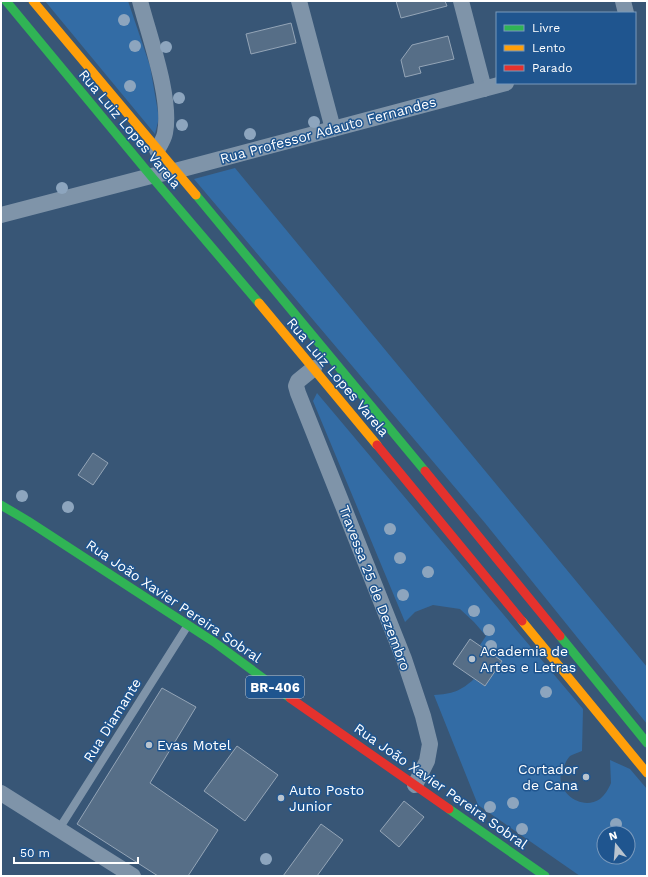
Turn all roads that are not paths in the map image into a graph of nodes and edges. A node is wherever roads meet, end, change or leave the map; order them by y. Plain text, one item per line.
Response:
1 (6, 1) edge
2 (33, 1) edge
3 (140, 1) edge
4 (300, 1) edge
5 (461, 1) edge
6 (623, 1) edge
7 (626, 12) edge
8 (502, 84) edge
9 (484, 89) junction
10 (333, 129) junction
11 (157, 150) junction
12 (174, 171) junction
13 (151, 176) junction
14 (4, 211) edge
15 (322, 362) junction
16 (1, 505) edge
17 (188, 625) junction
18 (647, 743) edge
19 (647, 772) edge
20 (415, 785) junction
21 (1, 793) edge
22 (59, 829) junction
23 (133, 876) edge
24 (545, 876) edge

1 - 13 main road, Rua Luiz Lopes Varela
2 - 11 main road, Rua Luiz Lopes Varela
3 - 11 street
4 - 10 street
5 - 9 street
6 - 7 street
8 - 9 street, Rua Professor Adauto Fernandes
9 - 10 street, Rua Professor Adauto Fernandes
10 - 12 street, Rua Professor Adauto Fernandes
11 - 12 main road, Rua Luiz Lopes Varela
12 - 13 street, Rua Professor Adauto Fernandes
12 - 15 main road, Rua Luiz Lopes Varela
13 - 14 street, Rua Professor Adauto Fernandes
13 - 15 main road, Rua Luiz Lopes Varela
15 - 18 main road, Rua Luiz Lopes Varela
15 - 19 main road, Rua Luiz Lopes Varela
15 - 20 street, Travessa 25 de Dezembro
16 - 17 main road, Rua João Xavier Pereira Sobral / BR-406
17 - 20 main road, Rua João Xavier Pereira Sobral / BR-406
17 - 22 lane, Rua Diamante
20 - 24 main road, Rua João Xavier Pereira Sobral / BR-406
21 - 22 street
22 - 23 street

